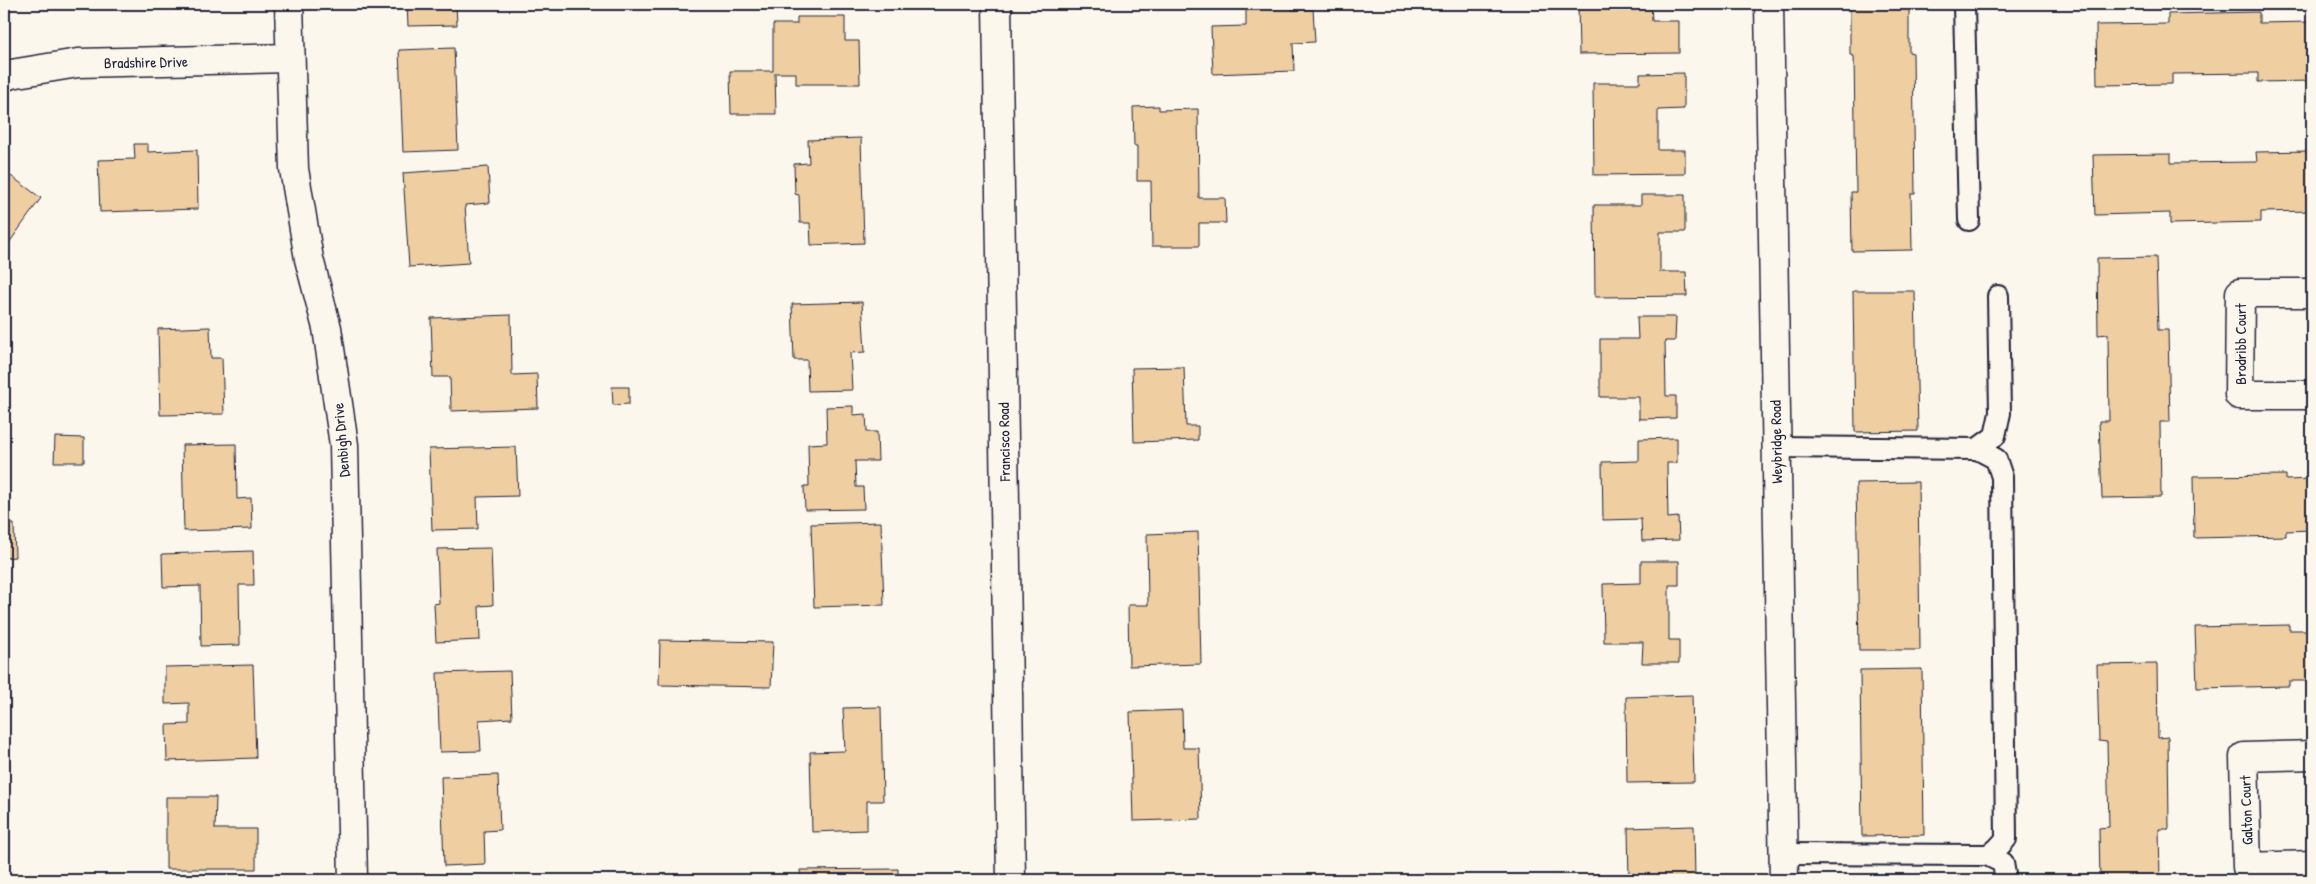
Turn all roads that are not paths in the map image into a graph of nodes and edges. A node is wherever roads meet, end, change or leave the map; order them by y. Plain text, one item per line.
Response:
1 (289, 4) edge
2 (997, 4) edge
3 (1769, 4) edge
4 (1964, 4) edge
5 (290, 58) junction
6 (4, 77) edge
7 (1969, 220) dead end
8 (2312, 293) edge
9 (1998, 296) dead end
10 (2312, 395) edge
11 (1776, 447) junction
12 (1977, 448) junction
13 (2312, 755) edge
14 (1987, 855) junction
15 (2312, 865) edge
16 (1784, 867) edge
17 (353, 880) edge
18 (1011, 880) edge
19 (2006, 880) edge

1 - 5 street, Denbigh Drive
2 - 18 street, Francisco Road
3 - 11 street, Weybridge Road
4 - 7 lane
5 - 6 street, Bradshire Drive
5 - 17 street, Denbigh Drive
8 - 10 street, Brodribb Court
9 - 12 lane
11 - 12 lane
11 - 16 street, Weybridge Road
12 - 14 lane
13 - 15 street, Galton Court
14 - 16 lane
14 - 19 lane

